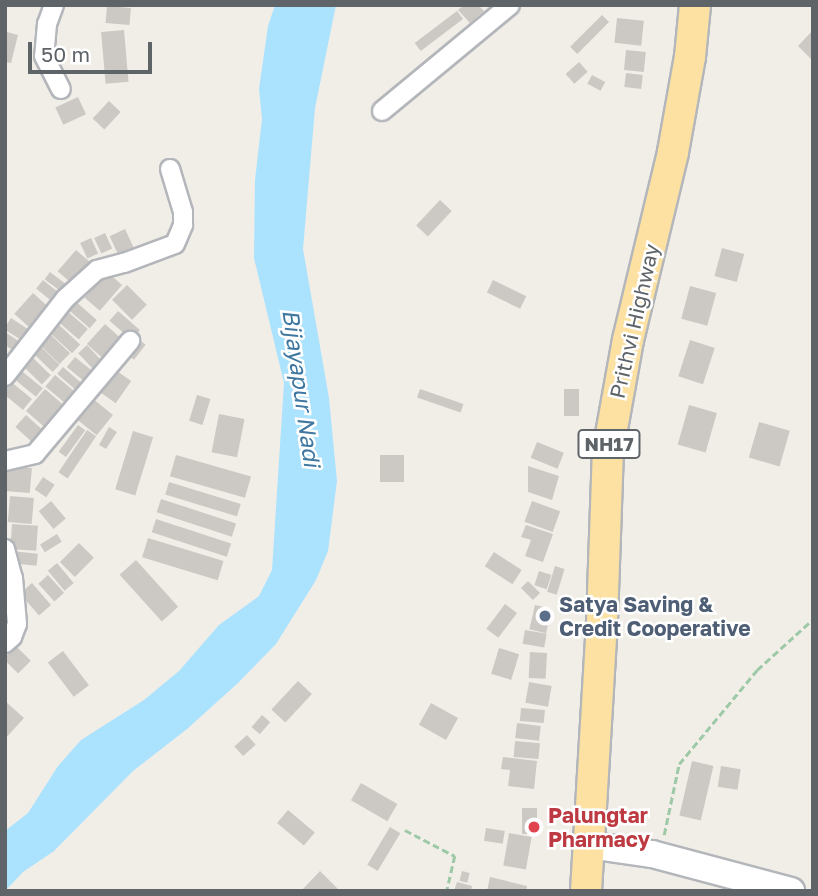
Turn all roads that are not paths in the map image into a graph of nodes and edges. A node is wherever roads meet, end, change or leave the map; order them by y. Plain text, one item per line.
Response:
1 (54, 5) edge
2 (510, 5) edge
3 (695, 5) edge
4 (61, 89) dead end
5 (382, 111) dead end
6 (170, 169) dead end
7 (130, 341) dead end
8 (5, 376) edge
9 (5, 461) edge
10 (5, 549) edge
11 (5, 643) edge
12 (588, 845) junction
13 (746, 884) edge
14 (586, 891) edge
15 (791, 891) edge

1 - 4 street
2 - 5 street
3 - 12 highway, Prithvi Highway / NH17
6 - 8 street
7 - 9 street
10 - 11 street
12 - 13 main road
12 - 14 highway, Prithvi Highway / NH17
13 - 15 main road

